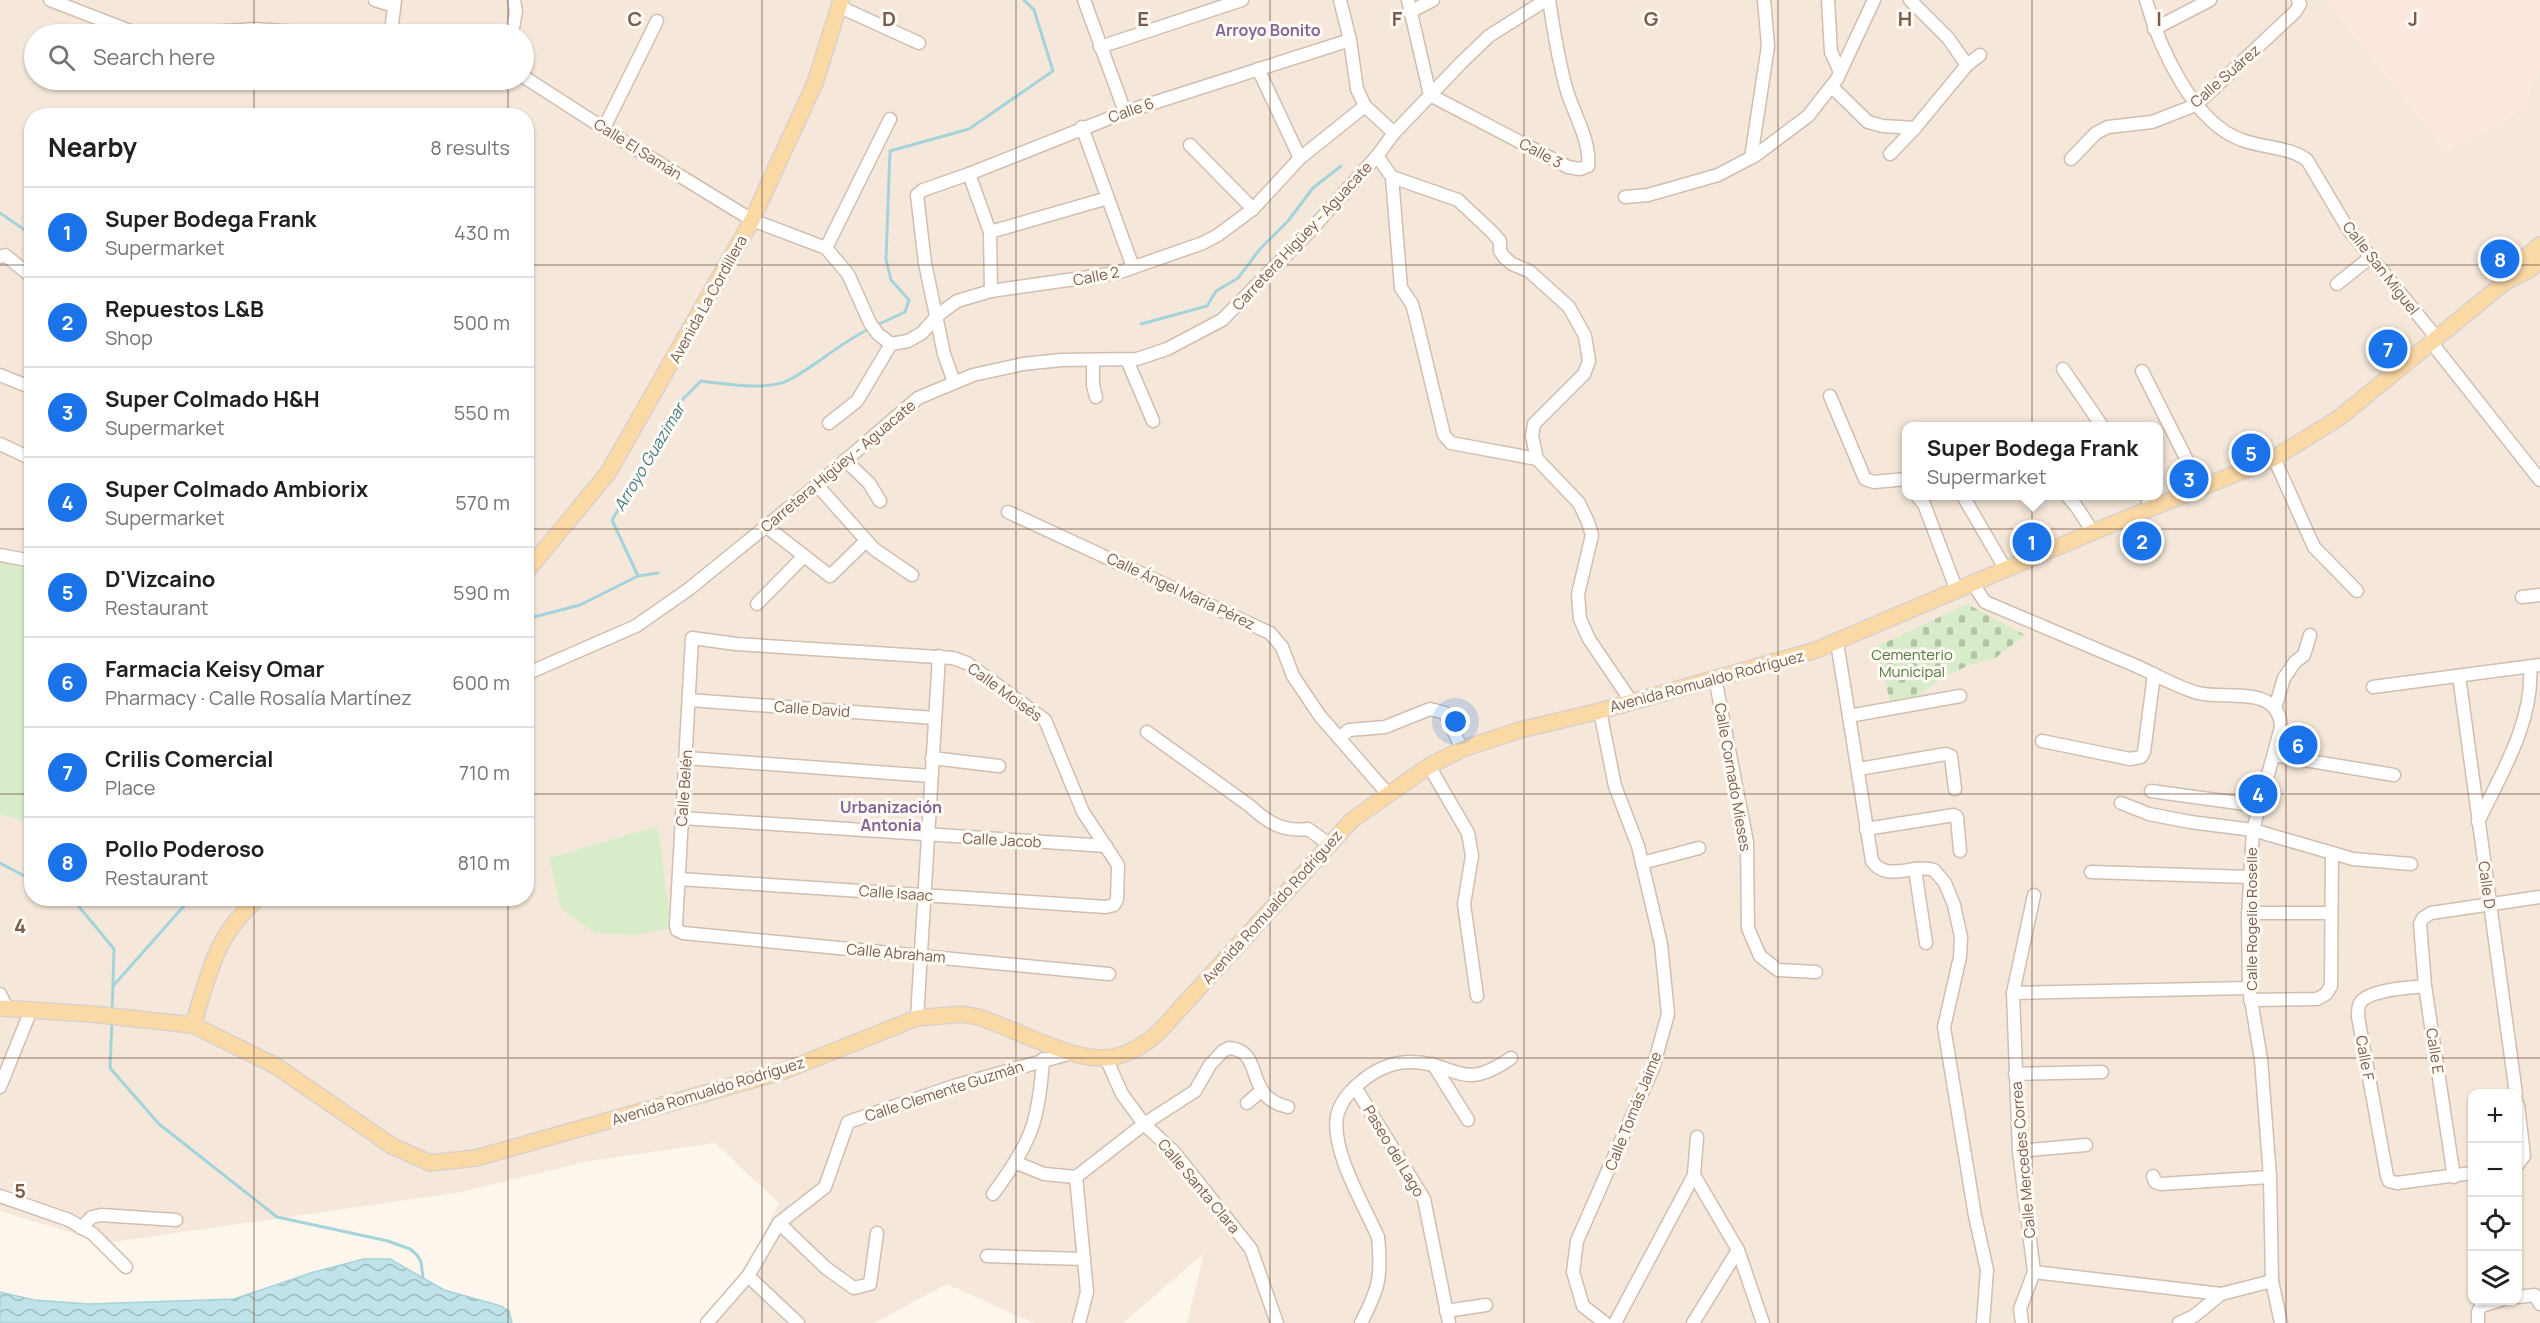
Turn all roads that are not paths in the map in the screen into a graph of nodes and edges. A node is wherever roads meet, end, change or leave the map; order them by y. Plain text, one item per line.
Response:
1 (50, 0) edge
2 (375, 0) edge
3 (514, 0) edge
4 (1084, 0) edge
5 (1242, 0) edge
6 (1340, 0) edge
7 (1433, 0) edge
8 (1547, 0) edge
9 (1764, 0) edge
10 (1828, 0) edge
11 (1874, 0) edge
12 (1910, 0) edge
13 (2146, 0) edge
14 (2210, 0) edge
15 (2298, 0) edge
16 (395, 3) edge
17 (841, 3) edge
18 (1409, 6) edge
19 (657, 21) dead end
20 (112, 24) edge
21 (392, 24) edge
22 (514, 24) edge
23 (2154, 28) junction
24 (1350, 40) junction
25 (919, 43) dead end
26 (1100, 46) junction
27 (1980, 56) dead end
28 (1967, 65) junction
29 (1258, 69) junction
30 (1840, 72) junction
31 (534, 83) edge
32 (1832, 87) junction
33 (1430, 95) junction
34 (2196, 105) junction
35 (1365, 106) junction
36 (1125, 112) junction
37 (890, 119) dead end
38 (1082, 127) junction
39 (604, 128) junction
40 (1915, 128) junction
41 (1394, 133) junction
42 (1190, 145) dead end
43 (1890, 154) dead end
44 (1377, 156) junction
45 (1300, 158) junction
46 (1751, 158) junction
47 (2071, 159) dead end
48 (969, 174) junction
49 (1392, 177) junction
50 (1625, 197) dead end
51 (1108, 198) junction
52 (1253, 209) junction
53 (752, 219) junction
54 (990, 232) junction
55 (2540, 245) edge
56 (826, 248) junction
57 (3, 256) edge
58 (2371, 257) junction
59 (2540, 260) edge
60 (1133, 267) junction
61 (24, 271) edge
62 (2505, 282) junction
63 (2337, 285) dead end
64 (991, 291) junction
65 (937, 316) junction
66 (2434, 340) junction
67 (891, 344) junction
68 (1093, 360) junction
69 (1126, 360) junction
70 (2063, 369) dead end
71 (2142, 371) dead end
72 (0, 375) edge
73 (954, 382) junction
74 (24, 385) edge
75 (1830, 396) dead end
76 (1096, 397) dead end
77 (1153, 421) dead end
78 (2099, 422) edge
79 (829, 423) dead end
80 (0, 444) edge
81 (24, 455) edge
82 (2274, 458) junction
83 (1537, 459) junction
84 (845, 460) junction
85 (1902, 480) edge
86 (2540, 480) edge
87 (817, 485) junction
88 (2201, 488) junction
89 (2163, 498) edge
90 (1921, 500) edge
91 (1966, 500) edge
92 (2071, 500) edge
93 (880, 501) dead end
94 (2149, 502) edge
95 (1008, 512) dead end
96 (766, 526) junction
97 (2092, 532) junction
98 (866, 541) junction
99 (0, 555) edge
100 (803, 557) junction
101 (24, 560) edge
102 (534, 560) edge
103 (2006, 570) junction
104 (912, 575) dead end
105 (1974, 584) junction
106 (1956, 591) junction
107 (2357, 591) dead end
108 (2540, 595) edge
109 (2523, 597) dead end
110 (758, 604) dead end
111 (2310, 635) dead end
112 (692, 638) joint
113 (1837, 643) junction
114 (939, 656) junction
115 (2535, 666) edge
116 (534, 671) edge
117 (2154, 674) junction
118 (2459, 675) junction
119 (1715, 678) junction
120 (2373, 687) dead end
121 (1960, 696) dead end
122 (689, 700) junction
123 (1631, 701) junction
124 (2275, 708) junction
125 (1600, 711) junction
126 (1849, 716) junction
127 (935, 718) junction
128 (1147, 732) dead end
129 (1339, 738) junction
130 (2042, 741) dead end
131 (1462, 749) junction
132 (2274, 755) junction
133 (686, 758) junction
134 (932, 758) junction
135 (999, 766) dead end
136 (1429, 766) junction
137 (1858, 769) junction
138 (2394, 775) dead end
139 (931, 776) junction
140 (1955, 789) dead end
141 (2151, 791) dead end
142 (1387, 793) junction
143 (2121, 803) dead end
144 (2260, 806) junction
145 (682, 818) junction
146 (2478, 822) junction
147 (1866, 829) junction
148 (2253, 830) junction
149 (928, 836) junction
150 (1329, 844) junction
151 (1106, 846) junction
152 (1699, 848) dead end
153 (1960, 851) dead end
154 (2332, 852) junction
155 (1642, 863) junction
156 (2410, 864) dead end
157 (1915, 869) junction
158 (2091, 872) dead end
159 (2248, 877) junction
160 (679, 879) junction
161 (925, 894) junction
162 (2034, 895) dead end
163 (2540, 897) edge
164 (2490, 904) junction
165 (1114, 905) joint
166 (250, 906) edge
167 (2248, 913) junction
168 (2331, 913) junction
169 (683, 933) joint
170 (1926, 943) dead end
171 (921, 955) junction
172 (1816, 972) dead end
173 (1109, 974) dead end
174 (2425, 986) junction
175 (2013, 993) junction
176 (2250, 994) junction
177 (1477, 996) dead end
178 (2, 1003) edge
179 (31, 1010) junction
180 (917, 1018) junction
181 (193, 1025) junction
182 (1073, 1053) junction
183 (1106, 1058) junction
184 (1511, 1058) dead end
185 (1043, 1059) junction
186 (1432, 1064) junction
187 (2102, 1072) dead end
188 (2015, 1074) junction
189 (0, 1087) edge
190 (1355, 1087) junction
191 (2515, 1089) edge
192 (1260, 1092) junction
193 (1247, 1103) dead end
194 (1288, 1107) dead end
195 (1468, 1120) dead end
196 (1144, 1124) junction
197 (2522, 1136) edge
198 (1697, 1137) dead end
199 (2086, 1145) dead end
200 (2019, 1152) junction
201 (2522, 1161) edge
202 (1017, 1163) junction
203 (2468, 1174) edge
204 (1694, 1175) junction
205 (2153, 1176) dead end
206 (1076, 1177) junction
207 (2270, 1177) junction
208 (2454, 1177) junction
209 (993, 1194) dead end
210 (0, 1196) edge
211 (176, 1220) dead end
212 (779, 1222) junction
213 (81, 1228) junction
214 (877, 1233) dead end
215 (1737, 1250) junction
216 (987, 1256) dead end
217 (1084, 1259) junction
218 (126, 1267) dead end
219 (2034, 1272) junction
220 (748, 1276) junction
221 (2272, 1281) junction
222 (2221, 1294) junction
223 (2522, 1296) edge
224 (2540, 1304) edge
225 (1486, 1305) dead end
226 (2484, 1305) edge
227 (1448, 1317) edge
228 (708, 1323) edge
229 (798, 1323) edge
230 (1079, 1323) edge
231 (1276, 1323) edge
232 (1361, 1323) edge
233 (1605, 1323) edge
234 (1615, 1323) edge
235 (1693, 1323) edge
236 (1762, 1323) edge
237 (1983, 1323) edge
238 (2022, 1323) edge
239 (2179, 1323) edge
240 (2281, 1323) edge
241 (2478, 1323) edge

1 - 20 street
2 - 16 street
3 - 22 street
4 - 26 street
5 - 26 street
6 - 24 street
7 - 18 street
8 - 33 street, Carretera Higüey - Aguacate
8 - 33 street, Calle 3
9 - 46 street
10 - 30 street
11 - 30 street
12 - 28 street
13 - 23 street, Calle San Miguel
14 - 23 street
15 - 34 street, Calle Suárez
16 - 21 street
17 - 25 street
17 - 53 main road, Avenida La Cordillera
18 - 33 street
19 - 39 street
23 - 34 street, Calle San Miguel
24 - 29 street, Calle 6
24 - 35 street
26 - 36 street
27 - 28 street
28 - 40 street
29 - 36 street, Calle 6
29 - 45 street
30 - 32 street
31 - 39 street, Calle El Samán
32 - 40 street
32 - 46 street
33 - 41 street, Carretera Higüey - Aguacate
34 - 47 street, Calle Suárez
34 - 58 street, Calle San Miguel
35 - 41 street
35 - 45 street, Calle 2
36 - 38 street, Calle 6
37 - 56 street
38 - 48 street, Calle 6
38 - 51 street
39 - 53 street, Calle El Samán
40 - 43 street
41 - 44 street, Carretera Higüey - Aguacate
42 - 52 street
44 - 49 street
44 - 69 street, Carretera Higüey - Aguacate
45 - 52 street, Calle 2
46 - 50 street
48 - 54 street
48 - 65 street, Calle 6
49 - 83 street
49 - 83 street
51 - 54 street
51 - 60 street
52 - 60 street, Calle 2
53 - 56 street, Calle El Samán
53 - 102 main road, Avenida La Cordillera
54 - 64 street
55 - 62 main road, Avenida Romualdo Rodríguez
56 - 67 street
57 - 61 street
58 - 63 street
58 - 66 street, Calle San Miguel
59 - 62 main road, Avenida Romualdo Rodríguez
60 - 64 street, Calle 2
62 - 66 main road, Avenida Romualdo Rodríguez
64 - 65 street, Calle 2
65 - 67 street, Calle 2
65 - 73 street
66 - 82 main road, Avenida Romualdo Rodríguez
66 - 86 street, Calle San Miguel
67 - 79 street
68 - 69 street, Carretera Higüey - Aguacate
68 - 73 street, Carretera Higüey - Aguacate
68 - 76 street
69 - 77 street
70 - 78 street
71 - 88 street
72 - 74 street
73 - 84 street, Carretera Higüey - Aguacate
75 - 85 street
80 - 81 street
82 - 88 main road, Avenida Romualdo Rodríguez
82 - 107 street
83 - 123 street
84 - 87 street, Carretera Higüey - Aguacate
84 - 93 street
87 - 96 street, Carretera Higüey - Aguacate
87 - 98 street
88 - 89 main road, Avenida Romualdo Rodríguez
90 - 106 street
91 - 103 street
92 - 97 street
94 - 97 main road, Avenida Romualdo Rodríguez
95 - 129 street, Calle Ángel María Pérez
96 - 100 street
96 - 116 street, Carretera Higüey - Aguacate
97 - 103 main road, Avenida Romualdo Rodríguez
98 - 100 street
98 - 104 street
99 - 101 street
100 - 110 street
103 - 105 main road, Avenida Romualdo Rodríguez
105 - 106 main road, Avenida Romualdo Rodríguez
105 - 117 street
106 - 113 main road, Avenida Romualdo Rodríguez
108 - 109 street
111 - 124 street
112 - 114 street, Calle Moisés
112 - 122 street, Calle Belén
113 - 119 main road, Avenida Romualdo Rodríguez
113 - 126 street
114 - 127 street
114 - 151 street, Calle Moisés
115 - 118 street
115 - 146 street
117 - 124 street
117 - 130 street
118 - 120 street
118 - 146 street, Calle D
119 - 123 main road, Avenida Romualdo Rodríguez
119 - 172 street, Calle Cornado Mieses
121 - 126 street
122 - 127 street, Calle David
122 - 133 street, Calle Belén
123 - 125 main road, Avenida Romualdo Rodríguez
124 - 132 street, Calle Rogelio Roselle
125 - 131 main road, Avenida Romualdo Rodríguez
125 - 155 street, Calle Tomás Jaime
126 - 137 street
127 - 134 street
128 - 150 street
129 - 131 street
129 - 142 street, Calle Ángel María Pérez
131 - 136 main road, Avenida Romualdo Rodríguez
132 - 138 street
132 - 144 street, Calle Rogelio Roselle
133 - 139 street
133 - 145 street, Calle Belén
134 - 135 street
134 - 139 street
136 - 142 main road, Avenida Romualdo Rodríguez
136 - 177 street
137 - 140 street
137 - 147 street
139 - 149 street
141 - 144 street
142 - 150 main road, Avenida Romualdo Rodríguez
143 - 148 street
144 - 148 street, Calle Rogelio Roselle
145 - 149 street, Calle Jacob
145 - 160 street, Calle Belén
146 - 164 street, Calle D
147 - 153 street
147 - 157 street
148 - 154 street
148 - 159 street, Calle Rogelio Roselle
149 - 151 street, Calle Jacob
149 - 161 street
150 - 183 main road, Avenida Romualdo Rodríguez
151 - 165 street, Calle Moisés
152 - 155 street
154 - 156 street
154 - 168 street
155 - 233 street, Calle Tomás Jaime
157 - 170 street
157 - 237 street
158 - 159 street
159 - 167 street, Calle Rogelio Roselle
160 - 161 street, Calle Isaac
160 - 169 street, Calle Belén
161 - 165 street, Calle Isaac
161 - 171 street
162 - 175 street, Calle Mercedes Correa
163 - 164 street
164 - 174 street, Calle E
164 - 191 street, Calle D
166 - 181 main road
167 - 168 street
167 - 176 street, Calle Rogelio Roselle
168 - 176 street
169 - 171 street, Calle Abraham
171 - 173 street, Calle Abraham
171 - 180 street
174 - 208 street, Calle E
174 - 208 street, Calle F
175 - 176 street
175 - 188 street, Calle Mercedes Correa
176 - 207 street, Calle Rogelio Roselle
178 - 179 main road, Avenida Romualdo Rodríguez
179 - 181 main road, Avenida Romualdo Rodríguez
179 - 189 street
180 - 181 main road, Avenida Romualdo Rodríguez
180 - 182 main road, Avenida Romualdo Rodríguez
182 - 183 main road, Avenida Romualdo Rodríguez
182 - 185 street, Calle Clemente Guzmán
183 - 196 street, Calle Santa Clara
184 - 186 street
185 - 202 street
185 - 212 street, Calle Clemente Guzmán
186 - 190 street
186 - 195 street
187 - 188 street
188 - 200 street, Calle Mercedes Correa
190 - 227 street, Paseo del Lago
190 - 232 street
192 - 193 street
192 - 194 street
192 - 196 street
196 - 206 street
196 - 231 street, Calle Santa Clara
197 - 201 street
198 - 204 street
199 - 200 street
200 - 219 street, Calle Mercedes Correa
202 - 206 street
202 - 209 street
203 - 208 street
204 - 215 street
204 - 234 street
205 - 207 street
206 - 217 street
207 - 221 street, Calle Rogelio Roselle
210 - 213 street
211 - 213 street
212 - 214 street
212 - 220 street, Calle Clemente Guzmán
213 - 218 street
215 - 235 street
215 - 236 street
216 - 217 street
217 - 230 street
219 - 222 street
219 - 238 street, Calle Mercedes Correa
220 - 228 street, Calle Clemente Guzmán
220 - 229 street
221 - 222 street
221 - 240 street, Calle Rogelio Roselle
222 - 239 street
223 - 224 street
225 - 227 street
226 - 241 street

